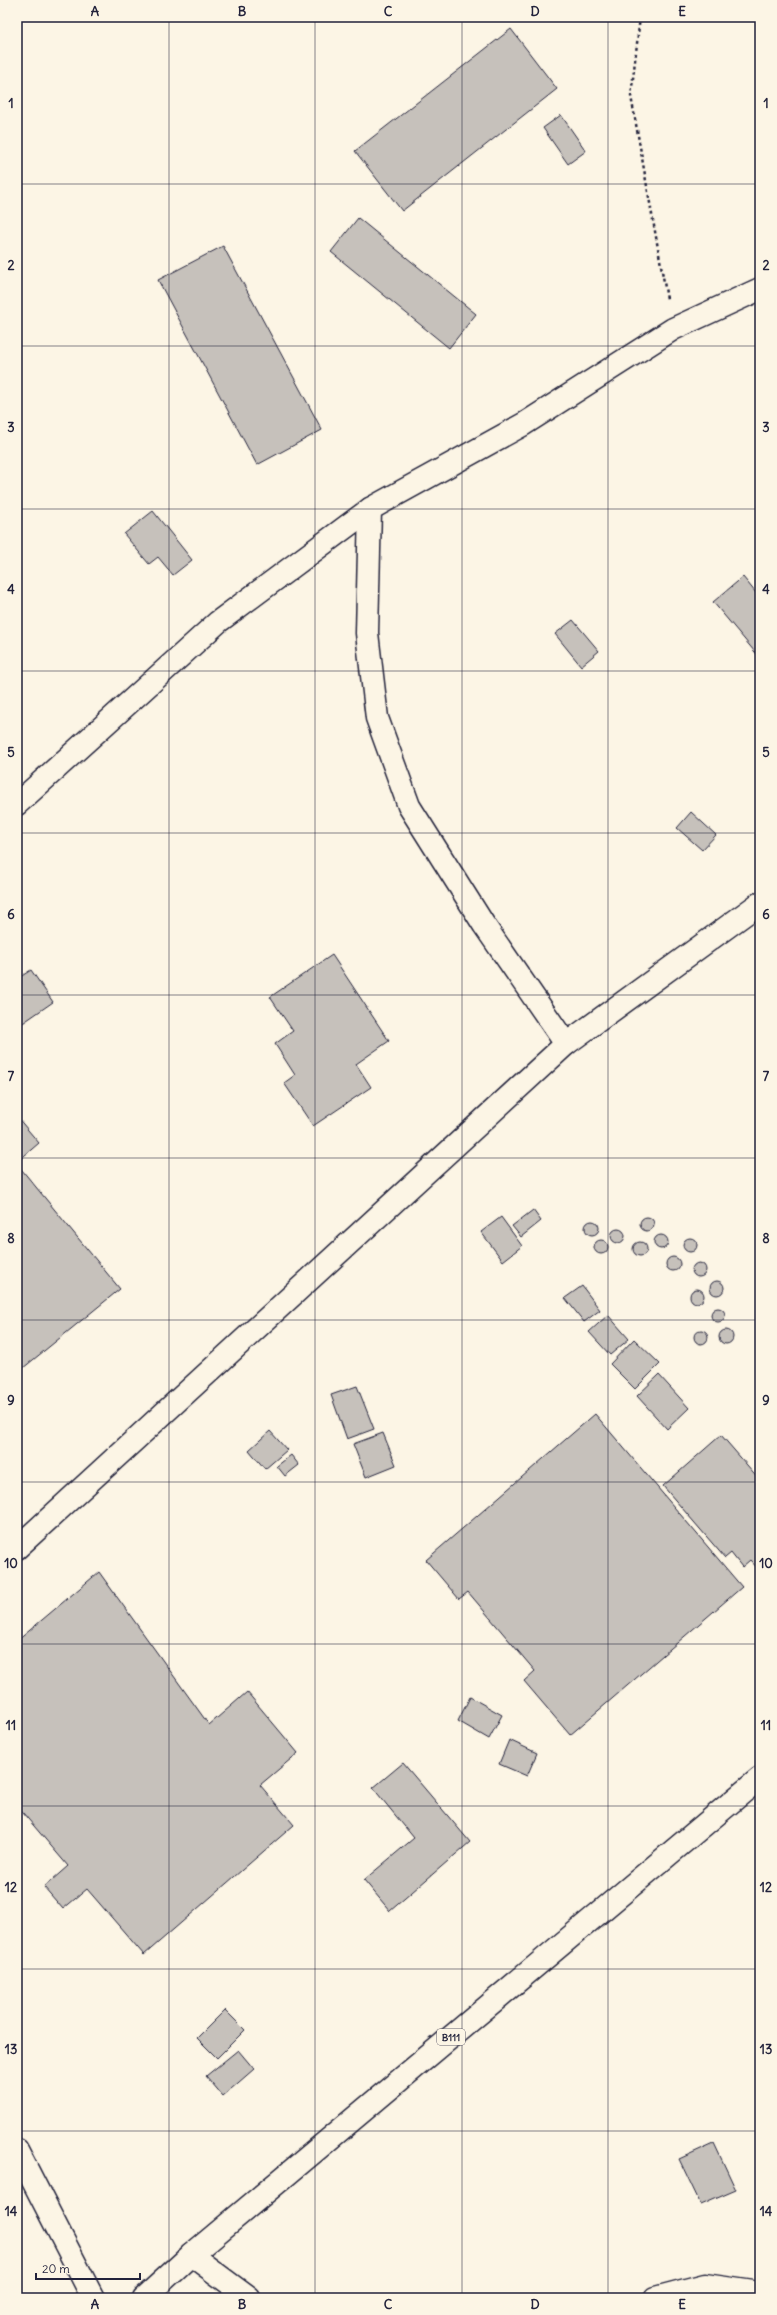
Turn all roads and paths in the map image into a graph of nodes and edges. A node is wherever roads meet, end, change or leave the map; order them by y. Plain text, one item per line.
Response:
1 (640, 17) edge
2 (760, 289) edge
3 (673, 329) junction
4 (370, 509) junction
5 (17, 804) edge
6 (760, 903) edge
7 (566, 1044) junction
8 (17, 1548) edge
9 (760, 1778) edge
10 (17, 2150) edge
11 (191, 2255) junction
12 (707, 2292) edge
13 (760, 2293) edge
14 (93, 2298) edge
15 (144, 2298) edge
16 (249, 2298) edge
17 (655, 2298) edge

1 - 3 path
2 - 3 street
3 - 4 street
4 - 5 street
4 - 7 street
6 - 7 street
7 - 8 street
9 - 11 street, B111
10 - 14 street
11 - 15 street, B111
11 - 16 street
12 - 13 street
12 - 17 street

